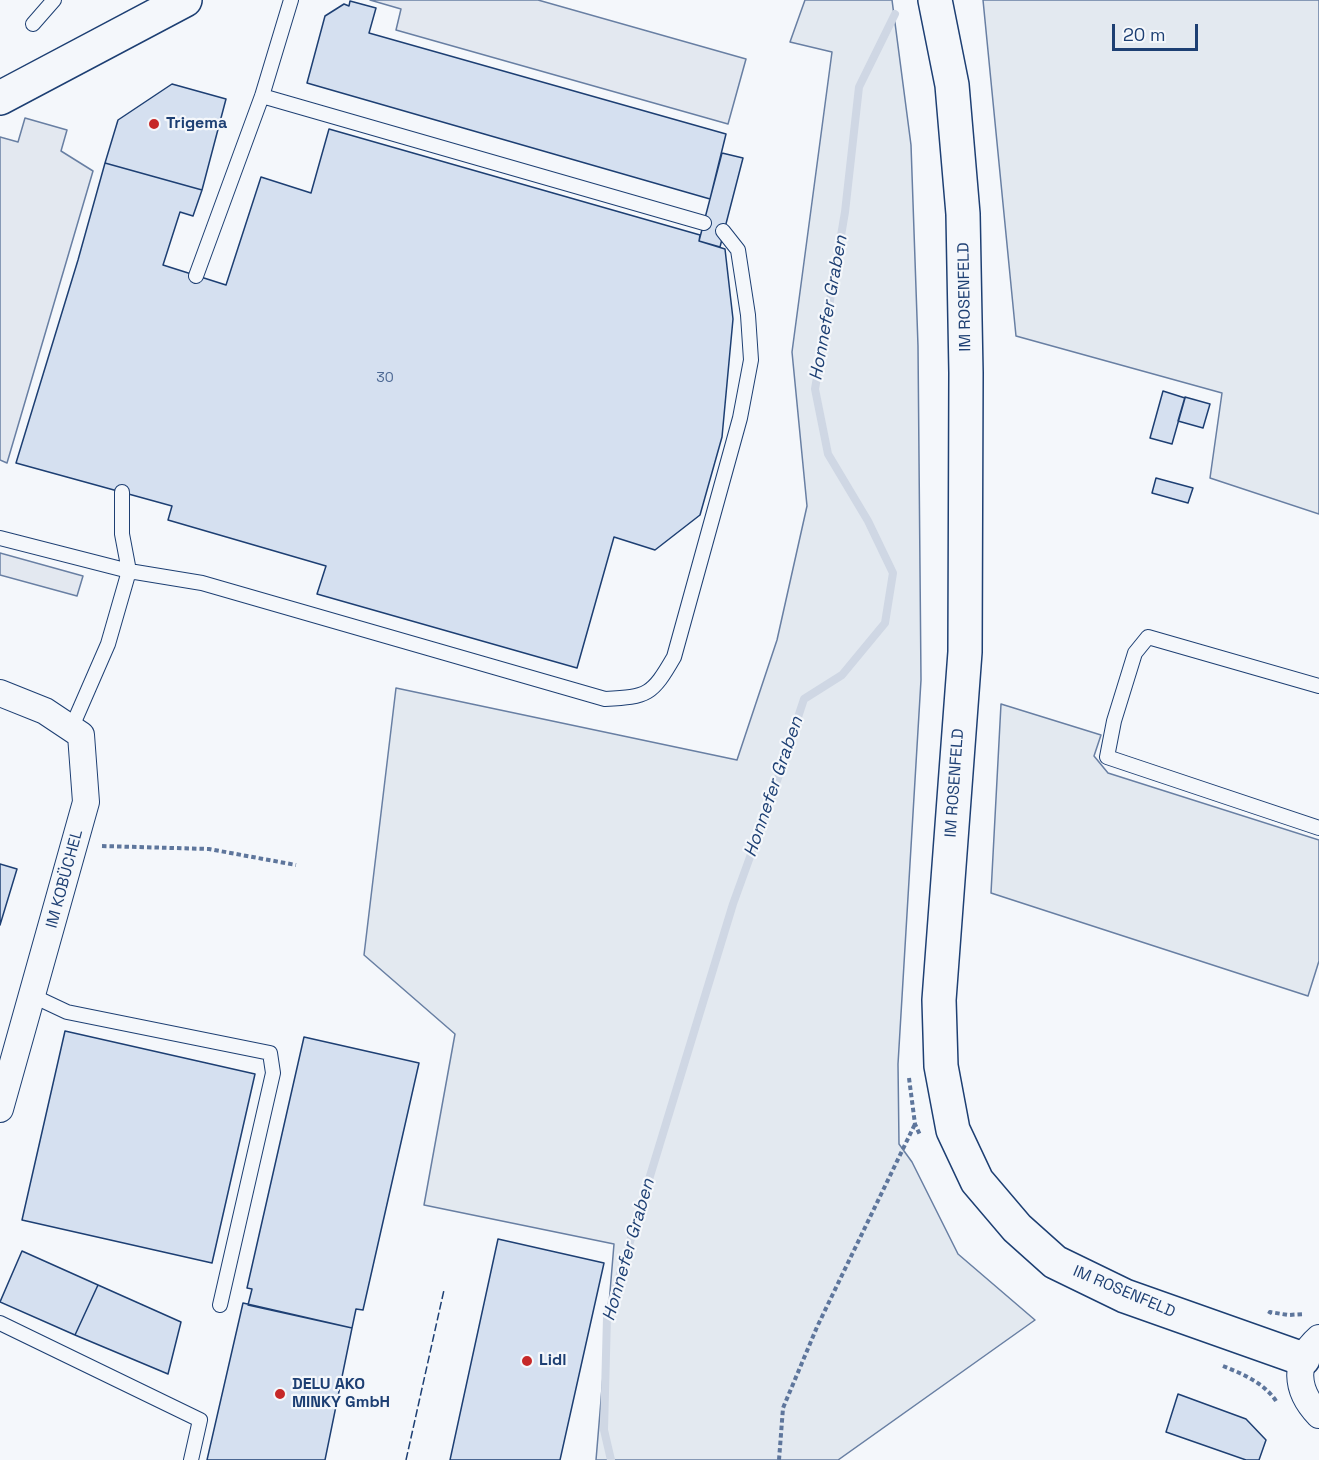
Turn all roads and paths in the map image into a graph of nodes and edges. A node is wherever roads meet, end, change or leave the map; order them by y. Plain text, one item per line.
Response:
1 (54, 0) edge
2 (185, 0) edge
3 (291, 0) edge
4 (935, 0) edge
5 (33, 24) dead end
6 (262, 96) junction
7 (0, 98) edge
8 (704, 223) dead end
9 (723, 231) dead end
10 (196, 276) dead end
11 (122, 492) dead end
12 (0, 538) edge
13 (129, 571) junction
14 (1319, 686) edge
15 (0, 693) edge
16 (70, 729) junction
17 (1319, 828) edge
18 (74, 845) junction
19 (297, 865) dead end
20 (33, 996) junction
21 (0, 1109) edge
22 (915, 1124) dead end
23 (220, 1305) dead end
24 (0, 1323) edge
25 (1311, 1348) edge
26 (1319, 1414) edge
27 (191, 1460) edge
28 (779, 1460) edge

1 - 5 lane
2 - 7 street
3 - 6 lane
4 - 25 street, IM ROSENFELD
6 - 8 lane
6 - 10 lane
9 - 13 lane
11 - 13 lane
12 - 13 lane
13 - 16 lane
14 - 17 lane
15 - 16 street, IM KOBÜCHEL
16 - 18 street, IM KOBÜCHEL
18 - 19 path
18 - 20 street, IM KOBÜCHEL
20 - 21 street, IM KOBÜCHEL
20 - 23 lane
22 - 28 path
24 - 27 lane
25 - 26 street

